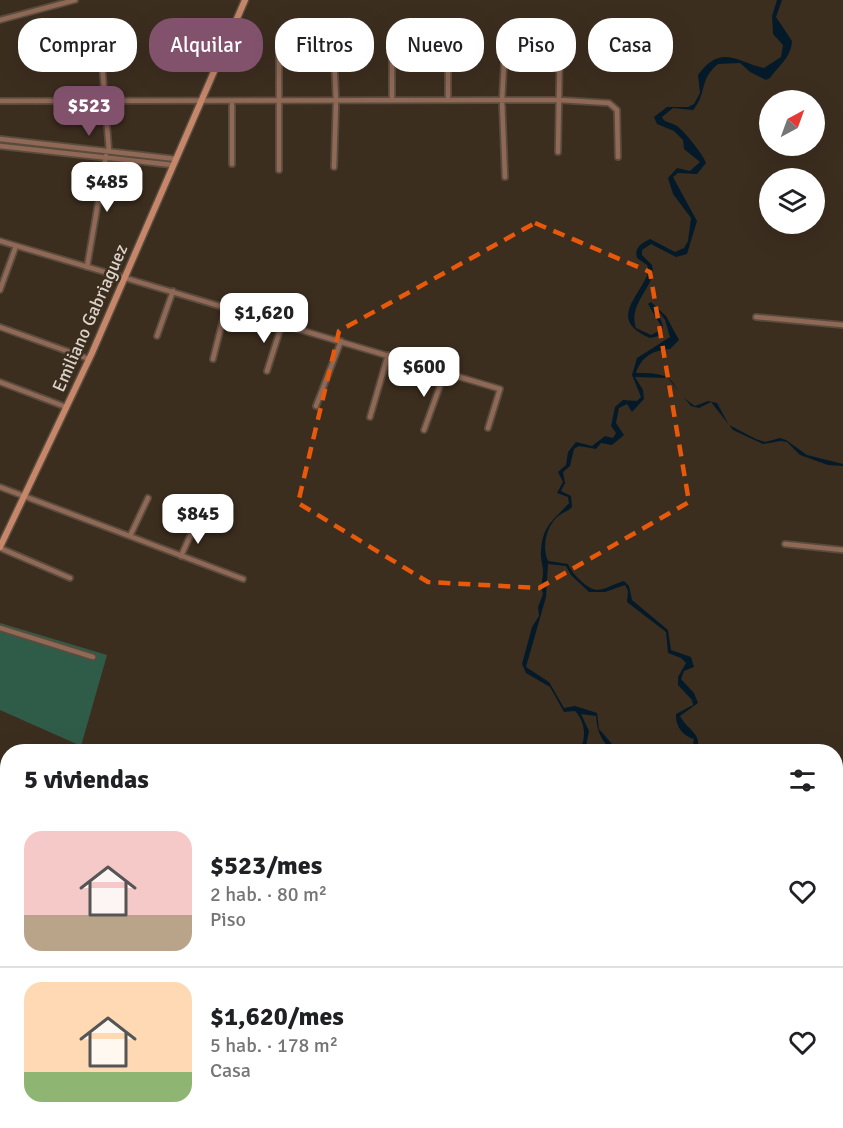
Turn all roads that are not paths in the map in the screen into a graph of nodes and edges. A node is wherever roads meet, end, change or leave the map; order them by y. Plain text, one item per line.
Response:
1 (75, 0) edge
2 (245, 0) edge
3 (0, 20) edge
4 (103, 72) edge
5 (280, 72) edge
6 (335, 72) edge
7 (392, 72) edge
8 (448, 72) edge
9 (503, 72) edge
10 (560, 72) edge
11 (392, 100) junction
12 (448, 100) junction
13 (560, 100) junction
14 (0, 101) edge
15 (105, 101) junction
16 (280, 101) junction
17 (336, 101) junction
18 (502, 101) junction
19 (201, 102) junction
20 (232, 102) junction
21 (0, 139) edge
22 (0, 146) edge
23 (558, 152) dead end
24 (108, 154) junction
25 (618, 158) dead end
26 (175, 162) junction
27 (232, 164) dead end
28 (334, 167) dead end
29 (279, 170) dead end
30 (505, 177) dead end
31 (0, 241) edge
32 (16, 246) junction
33 (87, 267) junction
34 (124, 277) junction
35 (0, 290) edge
36 (173, 291) junction
37 (226, 307) junction
38 (756, 317) dead end
39 (282, 324) junction
40 (843, 325) edge
41 (0, 327) edge
42 (157, 336) dead end
43 (341, 341) junction
44 (388, 356) junction
45 (89, 359) junction
46 (213, 359) dead end
47 (267, 371) dead end
48 (445, 372) junction
49 (0, 382) edge
50 (316, 406) dead end
51 (66, 407) junction
52 (370, 417) dead end
53 (488, 428) dead end
54 (424, 430) dead end
55 (0, 487) edge
56 (24, 496) junction
57 (148, 498) dead end
58 (195, 525) dead end
59 (130, 536) junction
60 (785, 544) dead end
61 (0, 548) edge
62 (843, 550) edge
63 (181, 556) junction
64 (70, 578) dead end
65 (243, 579) dead end
66 (0, 628) edge
67 (93, 657) dead end

1 - 3 street
2 - 19 main road, Emiliano Gabriaguez
4 - 15 street
5 - 16 street
6 - 17 street
7 - 11 street
8 - 12 street
9 - 18 street
10 - 13 street
11 - 12 street
11 - 17 street
12 - 18 street
13 - 18 street
13 - 23 street
13 - 25 street
14 - 15 street
15 - 19 street
15 - 24 street
16 - 17 street
16 - 20 street
16 - 29 street
17 - 28 street
18 - 30 street
19 - 20 street
19 - 26 main road, Emiliano Gabriaguez
20 - 27 street
21 - 24 street
22 - 24 street
24 - 26 street
24 - 33 street
26 - 34 main road, Emiliano Gabriaguez
31 - 32 street
32 - 33 street
32 - 35 street
33 - 34 street
34 - 36 street
34 - 45 main road, Emiliano Gabriaguez
36 - 37 street
36 - 42 street
37 - 39 street
37 - 46 street
38 - 40 street
39 - 43 street
39 - 47 street
41 - 45 street
43 - 44 street
43 - 50 street
44 - 48 street
44 - 52 street
45 - 51 main road, Emiliano Gabriaguez
48 - 53 street
48 - 54 street
49 - 51 street
51 - 56 main road, Emiliano Gabriaguez
55 - 56 street
56 - 59 street
56 - 61 main road, Emiliano Gabriaguez
57 - 59 street
58 - 63 street
59 - 63 street
60 - 62 street
61 - 64 street
63 - 65 street
66 - 67 street

